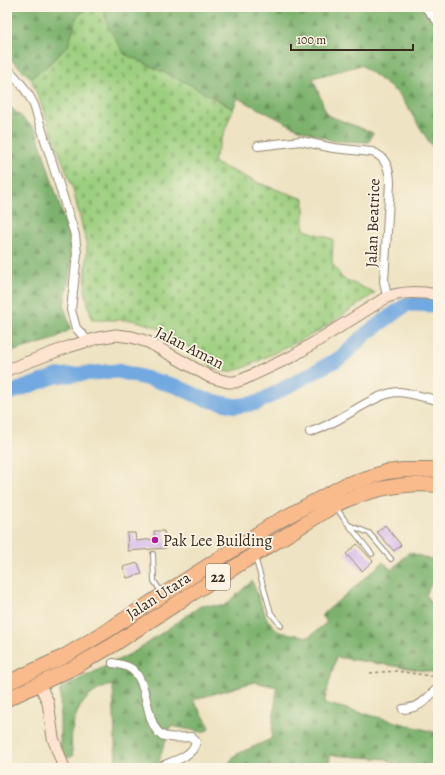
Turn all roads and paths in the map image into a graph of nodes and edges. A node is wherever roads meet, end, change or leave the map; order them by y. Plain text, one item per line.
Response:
1 (425, 7) edge
2 (438, 22) edge
3 (7, 68) edge
4 (258, 146) dead end
5 (438, 295) edge
6 (387, 297) junction
7 (88, 341) junction
8 (7, 370) edge
9 (438, 400) edge
10 (310, 432) dead end
11 (438, 470) edge
12 (438, 485) edge
13 (335, 506) junction
14 (348, 525) junction
15 (153, 554) dead end
16 (372, 554) dead end
17 (254, 555) junction
18 (391, 559) dead end
19 (163, 595) junction
20 (281, 626) dead end
21 (113, 663) dead end
22 (370, 673) dead end
23 (438, 677) edge
24 (7, 683) edge
25 (39, 683) junction
26 (438, 688) edge
27 (7, 699) edge
28 (403, 709) dead end
29 (64, 768) edge
30 (161, 768) edge

1 - 2 street
3 - 7 street
4 - 6 street, Jalan Beatrice
5 - 6 street, Jalan Aman
6 - 7 street, Jalan Aman
7 - 8 street, Jalan Aman
9 - 10 street
11 - 19 highway, Jalan Utara / 22
12 - 13 highway, Jalan Utara / 22
13 - 14 lane
13 - 17 highway, Jalan Utara / 22
14 - 16 lane
14 - 18 lane
15 - 19 lane
17 - 20 lane
17 - 25 highway, Jalan Utara / 22
19 - 24 highway, Jalan Utara / 22
21 - 30 street
22 - 23 path
25 - 27 highway, Jalan Utara / 22
25 - 29 street
26 - 28 street

